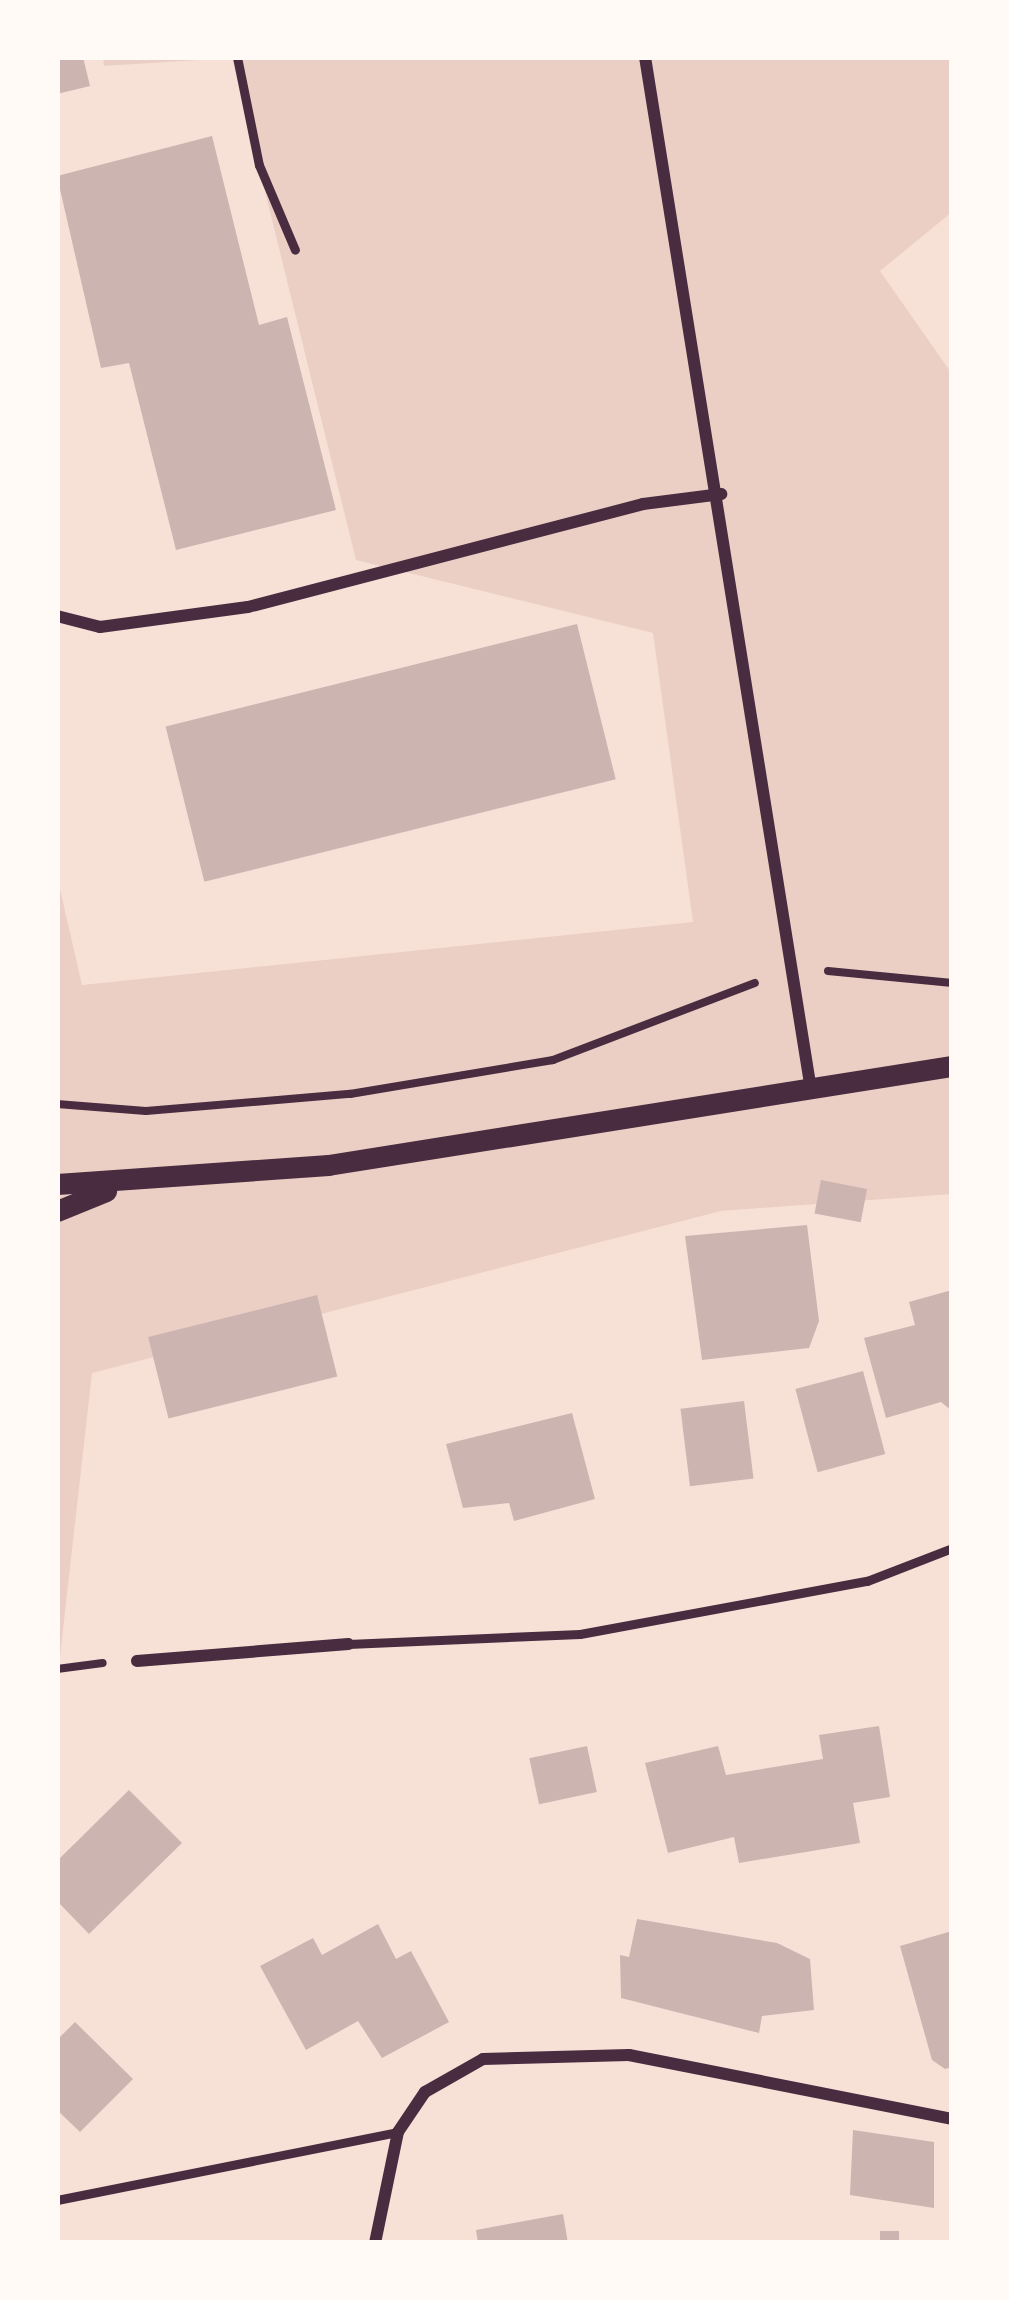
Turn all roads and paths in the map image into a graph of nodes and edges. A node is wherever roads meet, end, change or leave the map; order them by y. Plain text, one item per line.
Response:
1 (237, 57) edge
2 (645, 57) edge
3 (295, 250) dead end
4 (721, 494) junction
5 (57, 616) edge
6 (798, 970) junction
7 (952, 983) edge
8 (952, 1066) edge
9 (810, 1084) junction
10 (57, 1104) edge
11 (57, 1184) edge
12 (116, 1187) junction
13 (57, 1211) edge
14 (952, 1548) edge
15 (348, 1644) joint
16 (137, 1661) dead end
17 (952, 2119) edge
18 (398, 2132) junction
19 (57, 2200) edge
20 (375, 2243) edge

1 - 3 lane
2 - 4 street
4 - 5 street
4 - 6 street
6 - 7 path
6 - 9 street
6 - 10 path
8 - 9 street
9 - 12 street
11 - 12 street
12 - 13 street
14 - 15 lane
15 - 16 street
17 - 18 street
18 - 19 lane
18 - 20 street

